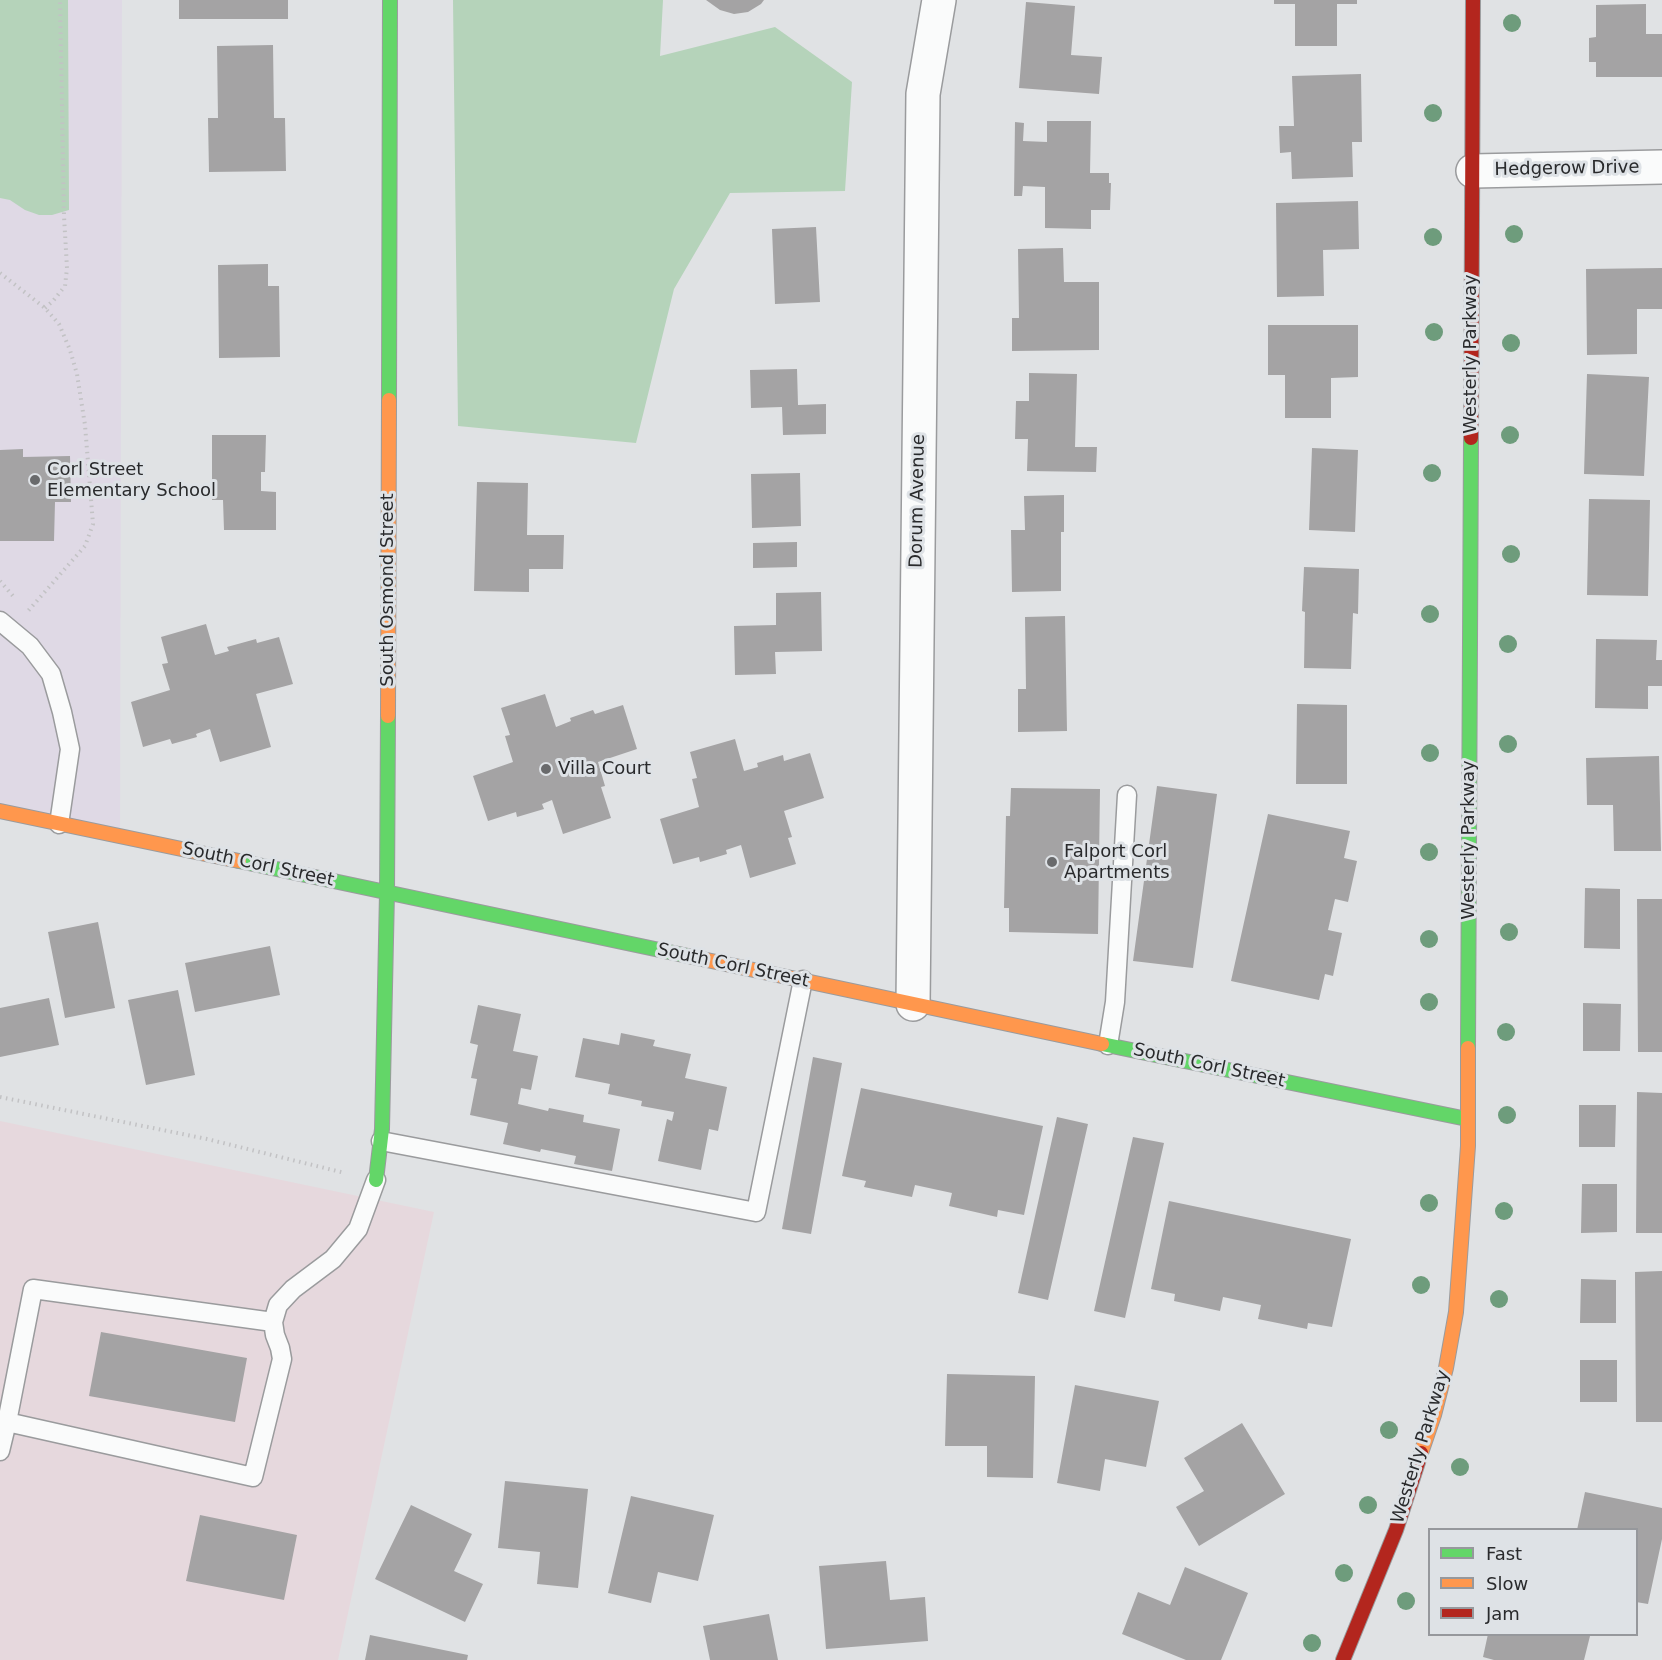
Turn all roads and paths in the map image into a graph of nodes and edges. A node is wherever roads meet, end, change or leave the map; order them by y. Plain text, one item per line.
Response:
1 (60, 0) edge
2 (390, 0) edge
3 (939, 0) edge
4 (1473, 0) edge
5 (1662, 167) edge
6 (1473, 171) junction
7 (0, 273) edge
8 (45, 308) junction
9 (27, 613) dead end
10 (0, 621) edge
11 (1128, 795) dead end
12 (0, 811) edge
13 (59, 824) junction
14 (387, 893) junction
15 (803, 980) junction
16 (913, 1004) junction
17 (1108, 1045) junction
18 (0, 1097) edge
19 (1467, 1119) junction
20 (381, 1141) junction
21 (376, 1180) junction
22 (273, 1322) junction
23 (7, 1422) junction
24 (0, 1451) edge
25 (1342, 1660) edge

1 - 8 path
2 - 14 street, South Osmond Street
3 - 16 street, Dorum Avenue
4 - 6 street, Westerly Parkway
5 - 6 street, Hedgerow Drive
6 - 19 street, Westerly Parkway
7 - 8 path
8 - 9 path
10 - 13 lane
11 - 17 lane
12 - 13 street, South Corl Street
13 - 14 street, South Corl Street
14 - 15 street, South Corl Street
14 - 20 street, South Osmond Street
15 - 16 street, South Corl Street
15 - 20 lane
16 - 17 street, South Corl Street
17 - 19 street, South Corl Street
18 - 21 path
19 - 25 street, Westerly Parkway
20 - 21 street, South Osmond Street
21 - 22 lane
22 - 23 lane
22 - 23 lane
23 - 24 lane

